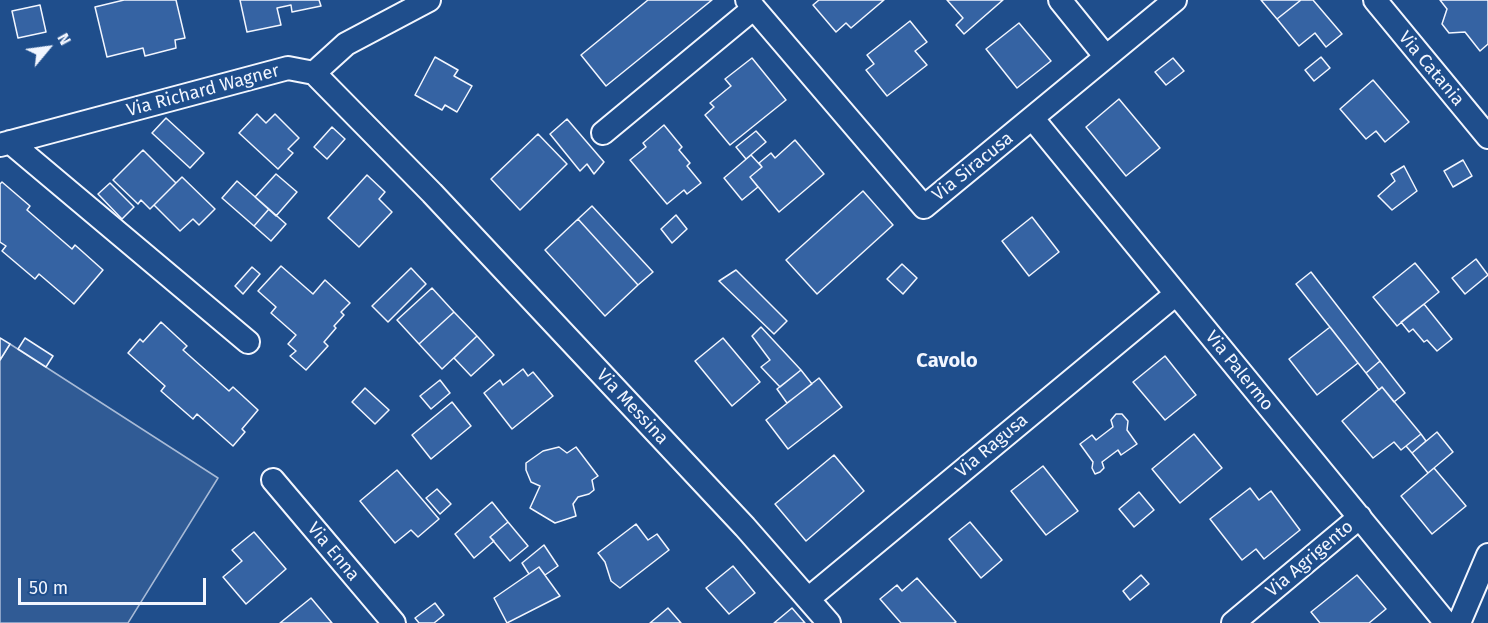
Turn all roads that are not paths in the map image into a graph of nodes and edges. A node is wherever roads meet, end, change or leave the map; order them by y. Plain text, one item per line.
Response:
1 (1060, 0) edge
2 (1175, 0) edge
3 (1375, 0) edge
4 (420, 3) edge
5 (751, 4) edge
6 (1106, 57) junction
7 (314, 73) junction
8 (1033, 119) junction
9 (603, 133) dead end
10 (1488, 137) edge
11 (5, 143) edge
12 (1176, 294) junction
13 (248, 342) dead end
14 (273, 480) dead end
15 (1360, 517) junction
16 (1488, 555) edge
17 (808, 599) junction
18 (394, 623) edge
19 (829, 623) edge
20 (1233, 623) edge
21 (1446, 623) edge
22 (1459, 623) edge

1 - 6 street
2 - 6 street, Via Siracusa
3 - 10 street, Via Catania
4 - 7 street
5 - 8 street, Via Siracusa
5 - 9 street
6 - 8 street, Via Siracusa
7 - 11 street, Via Richard Wagner
7 - 17 street, Via Messina
8 - 12 street, Via Palermo
11 - 13 street
12 - 15 street, Via Palermo
12 - 17 street, Via Ragusa
14 - 18 street, Via Enna
15 - 20 street, Via Agrigento
15 - 21 street, Via Palermo
16 - 22 street
17 - 19 street, Via Messina

